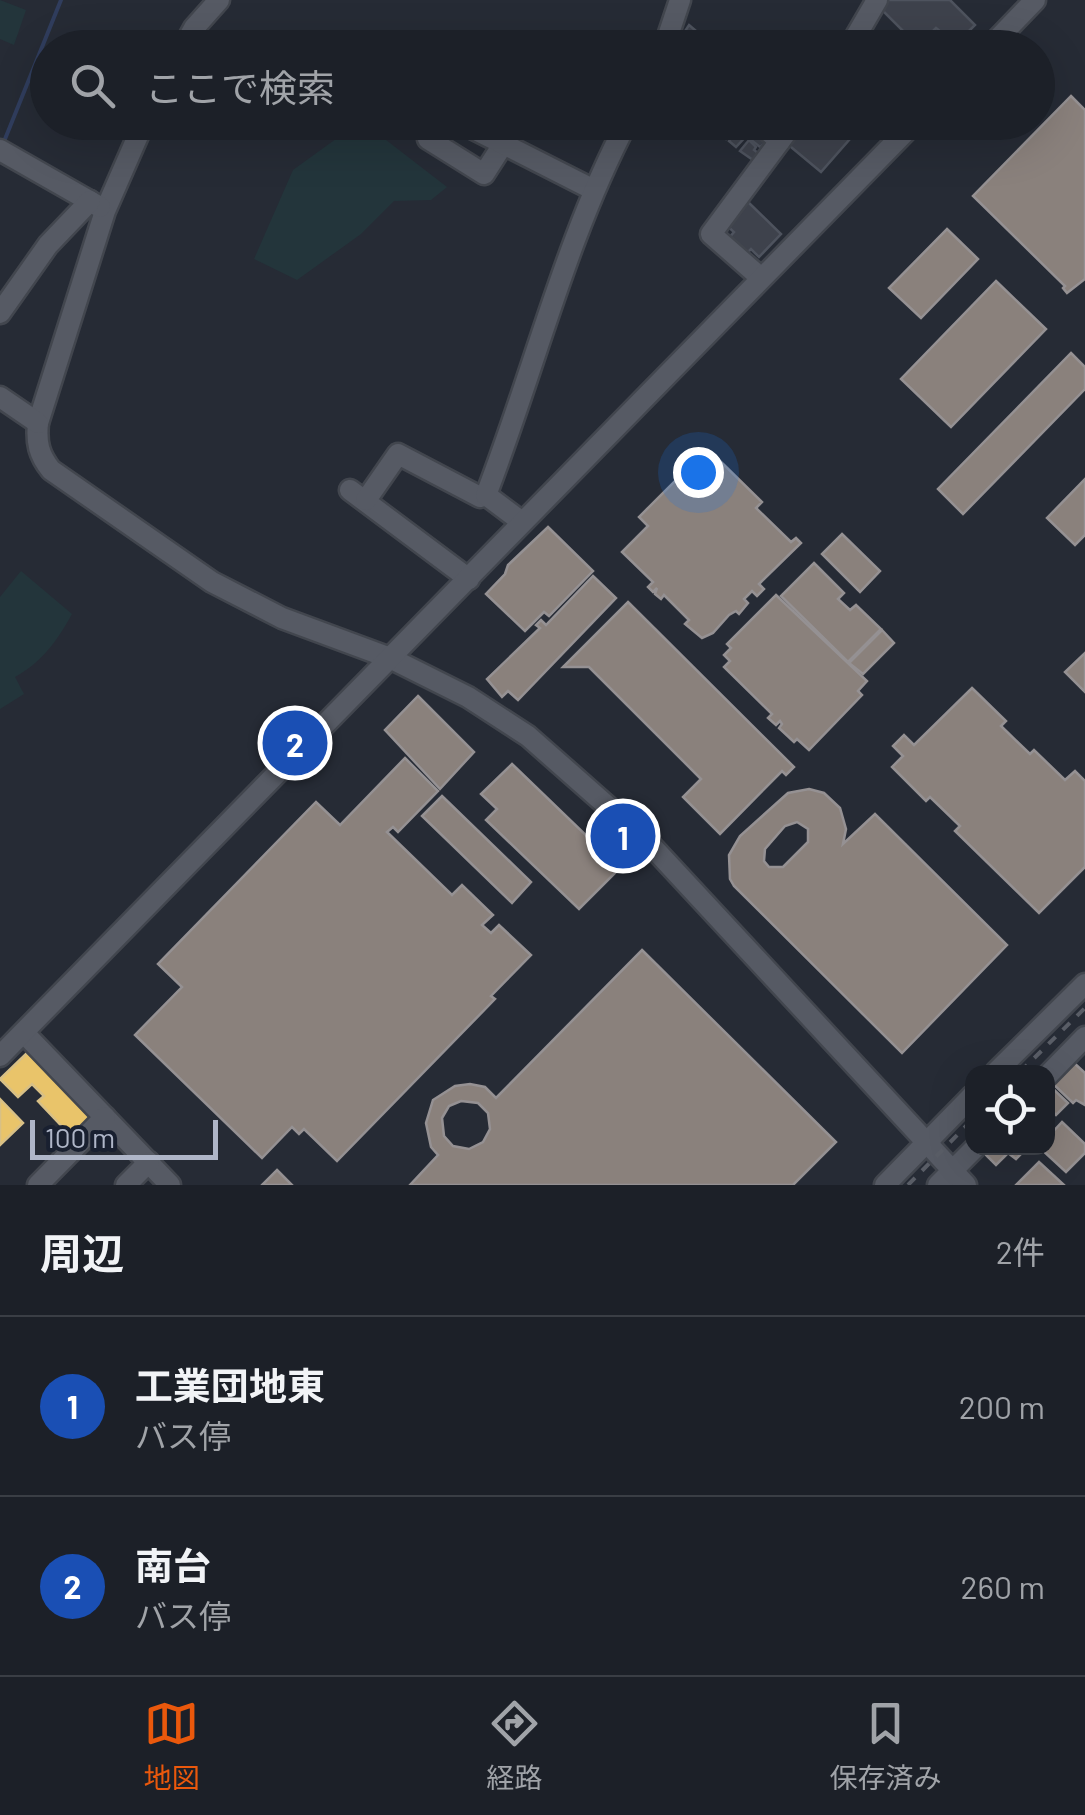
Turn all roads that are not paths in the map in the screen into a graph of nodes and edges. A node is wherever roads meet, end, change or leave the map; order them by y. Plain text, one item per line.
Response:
1 (219, 0) edge
2 (680, 0) edge
3 (877, 0) edge
4 (1035, 0) edge
5 (193, 30) edge
6 (670, 30) edge
7 (860, 30) edge
8 (1006, 30) edge
9 (134, 140) edge
10 (430, 140) edge
11 (492, 140) edge
12 (618, 140) edge
13 (896, 140) edge
14 (780, 141) edge
15 (502, 146) junction
16 (4, 152) edge
17 (594, 190) junction
18 (98, 206) junction
19 (761, 278) junction
20 (0, 313) edge
21 (0, 396) edge
22 (38, 423) junction
23 (486, 495) junction
24 (522, 522) junction
25 (469, 579) junction
26 (390, 658) junction
27 (1085, 984) edge
28 (24, 1033) junction
29 (1085, 1037) edge
30 (0, 1056) edge
31 (1003, 1065) edge
32 (1055, 1068) edge
33 (965, 1103) edge
34 (105, 1118) junction
35 (926, 1143) junction
36 (970, 1155) edge
37 (148, 1162) junction
38 (952, 1180) edge
39 (38, 1185) edge
40 (126, 1185) edge
41 (170, 1185) edge
42 (885, 1185) edge

1 - 5 street
2 - 6 street
3 - 7 street
4 - 8 street
9 - 18 street
10 - 15 street
11 - 15 street
12 - 17 street
13 - 19 street
14 - 19 street
15 - 17 street
16 - 18 street
17 - 23 street
18 - 20 street
18 - 22 street
19 - 24 street
21 - 22 street
22 - 26 street
23 - 24 street
23 - 25 street
24 - 25 street
25 - 26 street
26 - 28 street
26 - 35 street
27 - 31 street
28 - 30 street
28 - 34 street
29 - 32 street
33 - 35 street
34 - 37 street
34 - 39 street
35 - 38 street
35 - 42 street
36 - 38 street
37 - 40 street
37 - 41 street

